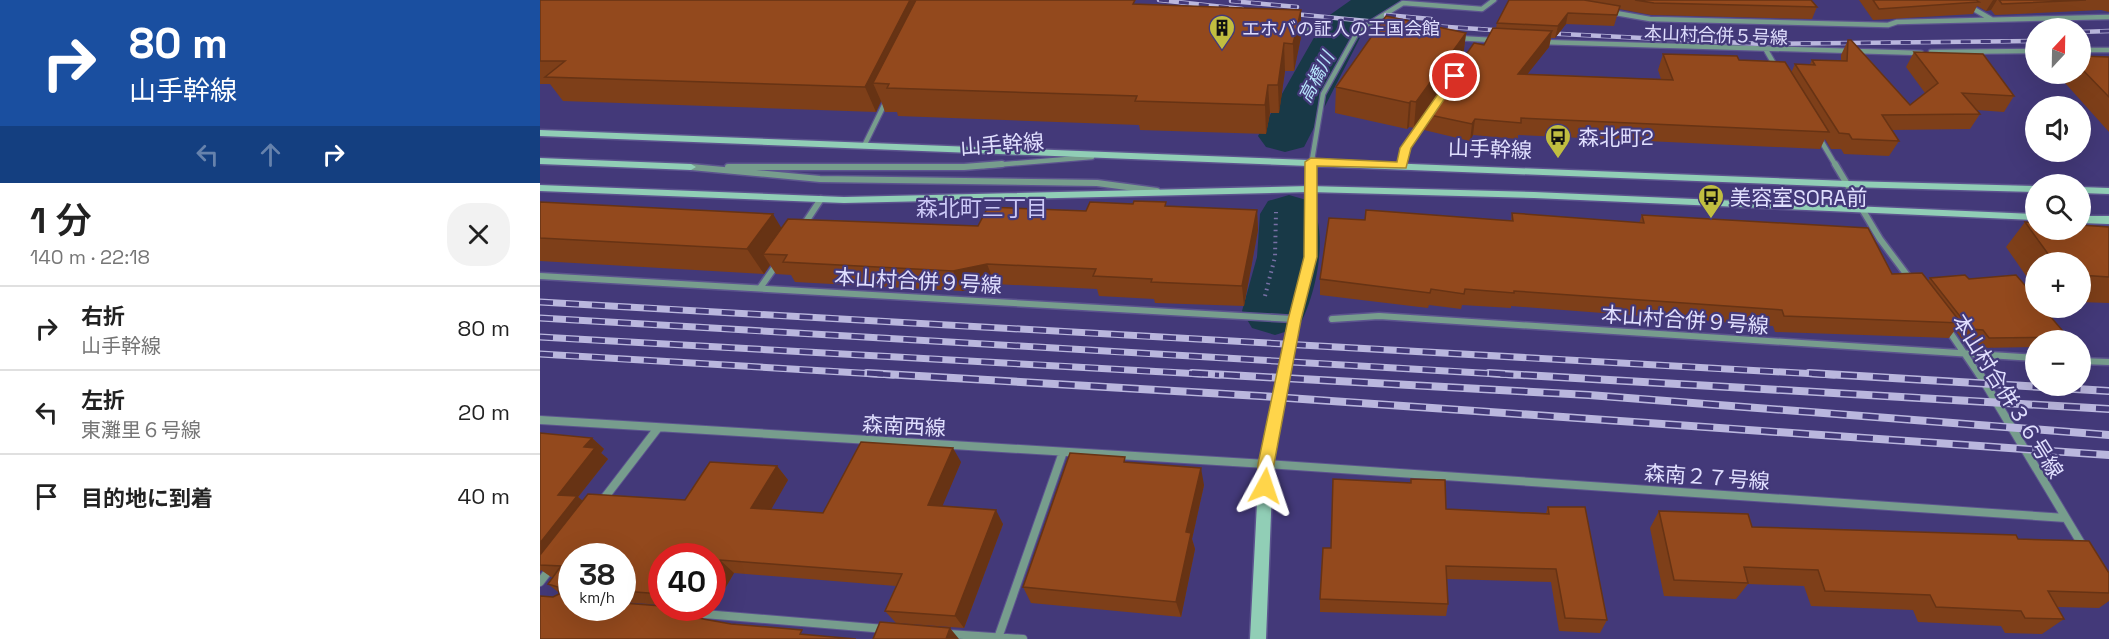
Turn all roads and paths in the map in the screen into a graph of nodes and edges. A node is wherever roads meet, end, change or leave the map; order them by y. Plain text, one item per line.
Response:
1 (1494, 0) edge
2 (1958, 0) edge
3 (1607, 12) edge
4 (2109, 17) edge
5 (1993, 20) junction
6 (1294, 27) edge
7 (1317, 29) dead end
8 (1448, 37) edge
9 (1480, 40) junction
10 (1504, 41) edge
11 (1540, 42) edge
12 (1473, 50) edge
13 (1766, 50) junction
14 (2091, 50) edge
15 (2109, 50) edge
16 (2025, 51) edge
17 (1785, 81) edge
18 (890, 93) edge
19 (1433, 109) edge
20 (1815, 132) edge
21 (540, 133) edge
22 (864, 146) junction
23 (1113, 155) junction
24 (540, 161) edge
25 (1311, 162) junction
26 (1402, 165) junction
27 (691, 167) junction
28 (1848, 184) junction
29 (540, 188) edge
30 (1310, 189) junction
31 (2025, 189) edge
32 (2091, 190) edge
33 (2109, 191) edge
34 (1165, 192) junction
35 (821, 199) junction
36 (1863, 209) junction
37 (1276, 210) dead end
38 (2025, 216) edge
39 (2091, 219) edge
40 (2109, 220) edge
41 (798, 233) edge
42 (779, 261) edge
43 (540, 276) edge
44 (1913, 283) edge
45 (1267, 287) dead end
46 (760, 288) junction
47 (1332, 319) dead end
48 (1940, 319) edge
49 (1294, 320) junction
50 (1967, 354) junction
51 (2025, 357) edge
52 (2091, 361) edge
53 (2109, 362) edge
54 (540, 420) edge
55 (658, 428) junction
56 (1063, 452) junction
57 (1266, 464) junction
58 (596, 509) edge
59 (2066, 518) junction
60 (2090, 557) edge
61 (554, 564) edge
62 (540, 582) edge
63 (726, 616) edge
64 (891, 629) edge
65 (939, 633) edge
66 (998, 638) edge
67 (1023, 639) edge
68 (1258, 639) edge

1 - 25 street
2 - 5 street
3 - 5 street
4 - 5 street
6 - 7 street
8 - 9 street
9 - 10 street
9 - 12 street
11 - 13 street, 本山村合併５号線
13 - 16 street, 本山村合併５号線
13 - 17 street
14 - 15 street
18 - 22 street
19 - 26 street
20 - 28 street
21 - 22 street
22 - 23 street
23 - 25 street, 山手幹線
23 - 27 street, 山手幹線
24 - 27 street, 山手幹線
25 - 26 street, 山手幹線
25 - 30 street
26 - 28 street, 山手幹線
27 - 34 street, 山手幹線
28 - 31 street, 山手幹線
28 - 36 street
29 - 35 street, 山手幹線
30 - 34 street, 山手幹線
30 - 36 street, 山手幹線
30 - 49 street
32 - 33 street
34 - 35 street, 山手幹線
35 - 41 street
36 - 38 street, 山手幹線
36 - 44 street
37 - 45 path
39 - 40 street
42 - 46 street
43 - 46 street, 本山村合併９号線
46 - 49 street, 本山村合併９号線
47 - 50 street, 本山村合併９号線
48 - 50 street, 本山村合併３６号線
49 - 57 street
50 - 51 street, 本山村合併９号線
50 - 59 street, 本山村合併３６号線
52 - 53 street
54 - 55 street, 森南西線
55 - 56 street, 森南西線
55 - 58 street
56 - 57 street, 森南西線
56 - 66 street
57 - 59 street, 森南２７号線
57 - 68 street
59 - 60 street
61 - 62 street
63 - 64 street
65 - 66 street
66 - 67 street

